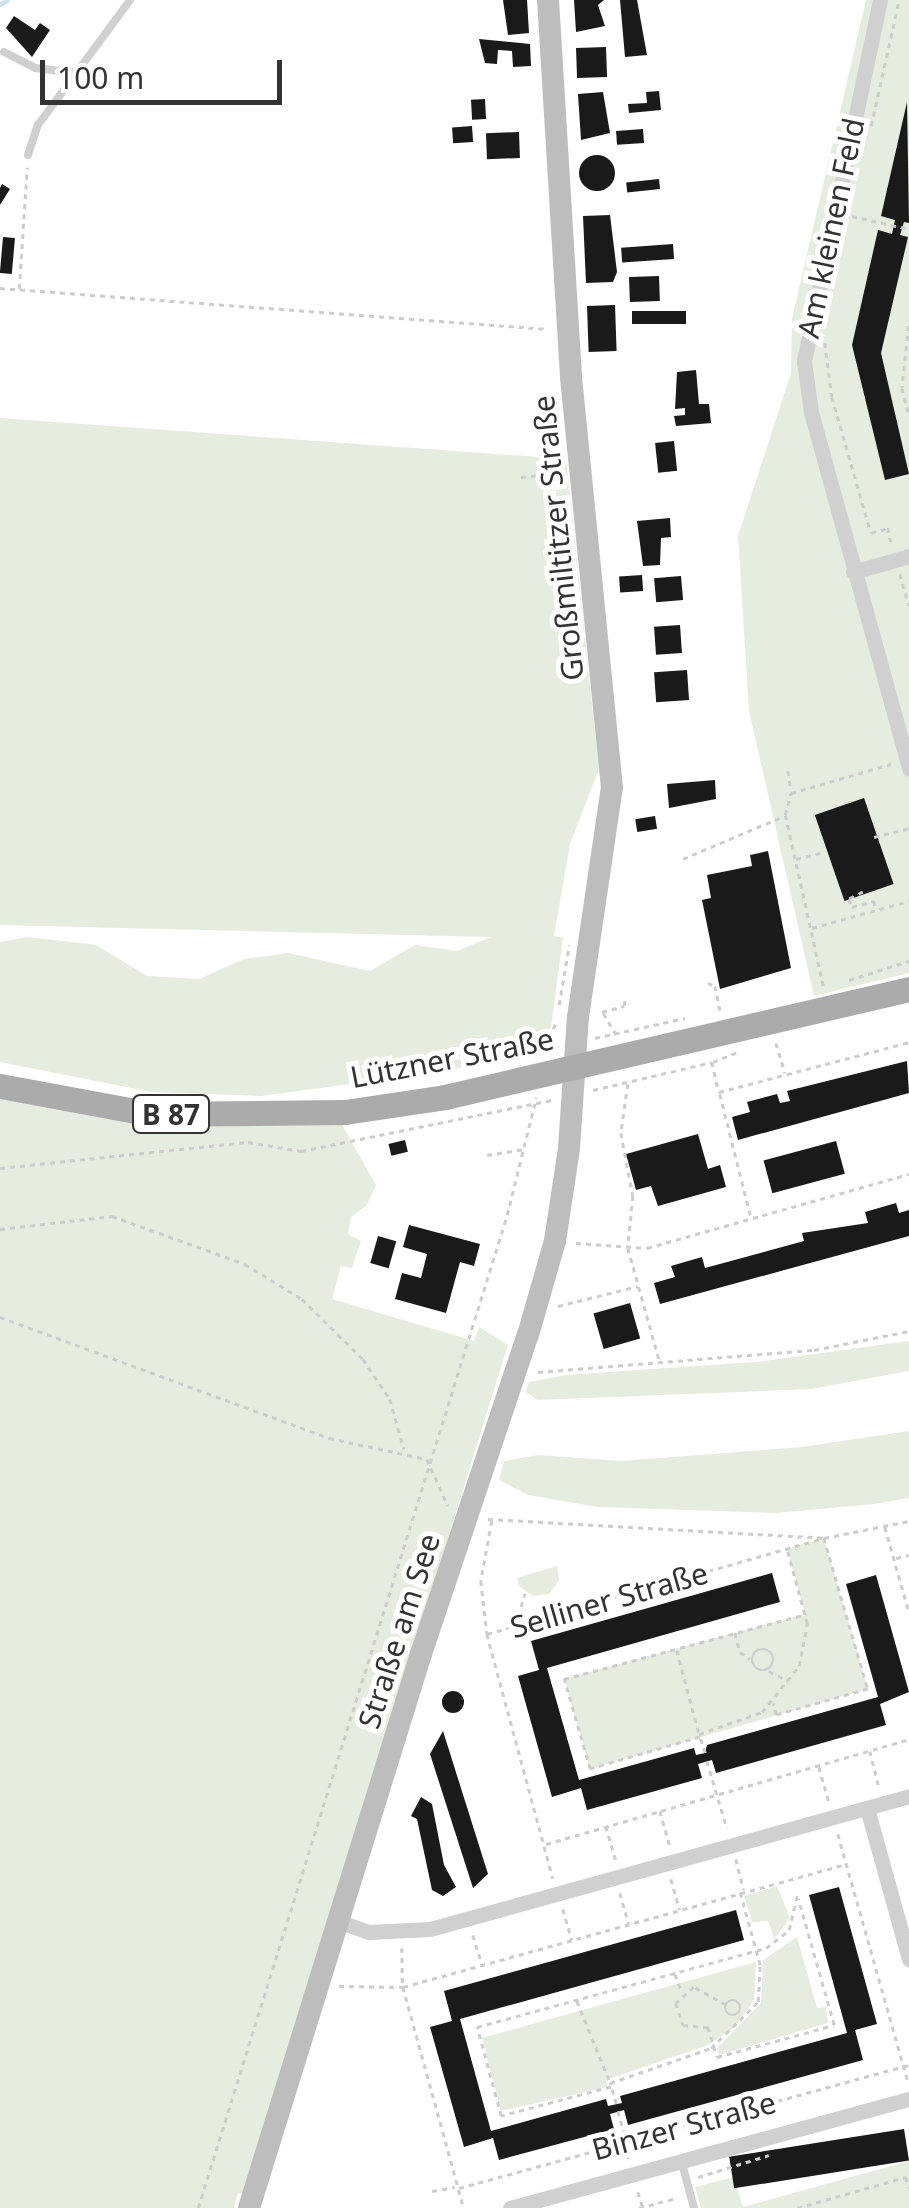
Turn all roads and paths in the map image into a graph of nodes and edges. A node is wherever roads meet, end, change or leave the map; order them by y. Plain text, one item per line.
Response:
1 (130, 0) edge
2 (548, 0) edge
3 (880, 0) edge
4 (899, 0) edge
5 (4, 52) dead end
6 (77, 72) junction
7 (867, 144) dead end
8 (28, 156) joint
9 (855, 198) dead end
10 (831, 212) junction
11 (851, 216) junction
12 (909, 229) edge
13 (0, 288) edge
14 (19, 289) junction
15 (909, 326) edge
16 (568, 328) junction
17 (826, 328) dead end
18 (909, 415) edge
19 (580, 471) junction
20 (521, 477) dead end
21 (903, 558) edge
22 (853, 572) junction
23 (909, 606) edge
24 (908, 765) edge
25 (788, 771) dead end
26 (791, 792) junction
27 (785, 815) junction
28 (909, 828) edge
29 (874, 838) dead end
30 (824, 852) dead end
31 (683, 859) dead end
32 (795, 860) junction
33 (862, 892) dead end
34 (909, 901) edge
35 (877, 910) junction
36 (810, 929) junction
37 (909, 961) edge
38 (708, 983) dead end
39 (823, 987) junction
40 (909, 989) edge
41 (806, 991) dead end
42 (625, 998) dead end
43 (737, 1006) dead end
44 (720, 1010) junction
45 (909, 1042) edge
46 (776, 1043) dead end
47 (738, 1052) dead end
48 (712, 1062) junction
49 (576, 1067) junction
50 (785, 1075) junction
51 (628, 1082) junction
52 (616, 1085) dead end
53 (0, 1086) edge
54 (719, 1092) junction
55 (524, 1149) junction
56 (487, 1155) dead end
57 (0, 1168) edge
58 (909, 1174) edge
59 (752, 1219) junction
60 (0, 1229) edge
61 (554, 1240) junction
62 (628, 1248) junction
63 (639, 1286) junction
64 (535, 1311) junction
65 (0, 1317) edge
66 (909, 1332) edge
67 (660, 1361) junction
68 (516, 1374) junction
69 (405, 1452) junction
70 (427, 1459) junction
71 (468, 1518) junction
72 (909, 1521) edge
73 (885, 1526) junction
74 (824, 1538) junction
75 (787, 1549) junction
76 (909, 1555) edge
77 (894, 1558) junction
78 (525, 1593) dead end
79 (909, 1612) edge
80 (806, 1614) junction
81 (514, 1627) junction
82 (735, 1633) junction
83 (487, 1634) junction
84 (676, 1649) junction
85 (751, 1660) junction
86 (768, 1670) junction
87 (791, 1681) junction
88 (773, 1703) junction
89 (700, 1736) junction
90 (909, 1740) edge
91 (869, 1751) junction
92 (705, 1753) dead end
93 (707, 1761) dead end
94 (819, 1766) junction
95 (718, 1794) junction
96 (909, 1796) edge
97 (876, 1805) junction
98 (660, 1811) junction
99 (833, 1817) junction
100 (606, 1826) junction
101 (544, 1844) junction
102 (670, 1862) junction
103 (846, 1864) junction
104 (618, 1877) junction
105 (792, 1878) junction
106 (740, 1893) junction
107 (558, 1894) junction
108 (797, 1894) junction
109 (680, 1910) junction
110 (468, 1919) junction
111 (340, 1922) junction
112 (629, 1924) junction
113 (401, 1934) junction
114 (572, 1940) junction
115 (757, 1950) junction
116 (909, 1959) edge
117 (482, 1965) junction
118 (674, 1973) junction
119 (319, 1986) junction
120 (403, 1986) junction
121 (682, 1993) junction
122 (576, 2000) junction
123 (726, 2005) junction
124 (756, 2005) junction
125 (740, 2006) junction
126 (714, 2046) junction
127 (906, 2066) edge
128 (610, 2085) junction
129 (909, 2085) edge
130 (909, 2099) edge
131 (616, 2104) dead end
132 (618, 2111) dead end
133 (765, 2138) junction
134 (627, 2142) junction
135 (681, 2160) junction
136 (686, 2180) junction
137 (458, 2187) junction
138 (909, 2188) edge
139 (432, 2191) dead end
140 (690, 2194) junction
141 (198, 2208) edge
142 (249, 2208) edge
143 (464, 2208) edge
144 (510, 2208) edge
145 (639, 2208) edge
146 (694, 2208) edge
147 (797, 2208) edge

1 - 6 lane
2 - 16 main road, Großmiltitzer Straße
3 - 10 street, Am kleinen Feld
4 - 7 path
5 - 6 lane
6 - 8 lane
8 - 14 path
9 - 11 path
10 - 11 path
10 - 22 street, Am kleinen Feld
11 - 12 path
13 - 14 path
14 - 16 path
15 - 18 path
16 - 19 main road, Großmiltitzer Straße
17 - 21 path
19 - 20 path
19 - 49 main road, Großmiltitzer Straße
21 - 22 street
21 - 23 path
22 - 24 street, Am kleinen Feld
24 - 26 path
25 - 26 path
26 - 27 path
27 - 31 path
27 - 32 path
28 - 29 path
30 - 32 path
32 - 36 path
33 - 35 path
34 - 35 path
35 - 36 path
36 - 39 path
37 - 39 path
38 - 44 path
39 - 41 path
40 - 49 main road, Lützner Straße / B 87
42 - 44 path
43 - 44 path
45 - 50 path
46 - 50 path
47 - 48 path
48 - 51 path
48 - 54 path
49 - 53 main road, Lützner Straße / B 87
49 - 61 main road, Straße am See
50 - 54 path
51 - 52 path
51 - 62 path
54 - 59 path
55 - 56 path
55 - 57 path
55 - 70 path
58 - 59 path
59 - 62 path
60 - 69 path
61 - 62 path
61 - 64 main road, Straße am See
62 - 63 path
63 - 64 path
63 - 67 path
64 - 68 main road, Straße am See
65 - 69 path
66 - 67 path
67 - 68 path
68 - 71 main road, Straße am See
69 - 70 path
70 - 71 path
70 - 141 path
71 - 111 main road, Straße am See
72 - 73 path
73 - 74 path
73 - 77 path
74 - 75 path, Selliner Straße
74 - 83 path
74 - 88 path
75 - 80 path
75 - 81 path, Selliner Straße
76 - 77 path
77 - 79 path
78 - 81 path
80 - 82 path
80 - 87 path
81 - 83 path, Selliner Straße
82 - 84 path
82 - 85 path
83 - 101 path, Selliner Straße
84 - 89 path
84 - 89 path
85 - 86 path
85 - 86 path
86 - 87 path
87 - 88 path
88 - 89 path
89 - 92 path
90 - 91 path
91 - 94 path
91 - 97 path
93 - 95 path
94 - 95 path
94 - 99 path
95 - 98 path
96 - 97 street
97 - 99 street
97 - 116 street
98 - 100 path
98 - 102 path
99 - 102 street
99 - 103 path
100 - 101 path
100 - 104 path
101 - 107 path, Selliner Straße
102 - 104 street
102 - 109 path
103 - 105 path
103 - 127 path
104 - 107 street
104 - 112 path
105 - 106 path
105 - 108 path
106 - 109 path
106 - 115 path
107 - 110 street
107 - 114 path, Selliner Straße
108 - 115 path
108 - 126 path
109 - 112 path
110 - 113 street
110 - 117 path
111 - 113 street
111 - 119 main road, Straße am See
112 - 114 path
113 - 120 path
114 - 117 path
115 - 118 path
115 - 124 path
117 - 120 path
118 - 121 path
118 - 122 path
119 - 120 path
119 - 142 main road, Straße am See
120 - 137 path
121 - 123 path
121 - 126 path
122 - 128 path
122 - 128 path
123 - 125 path
123 - 125 path
124 - 125 path
124 - 126 path
126 - 128 path
127 - 129 path
127 - 134 path, Binzer Straße
128 - 131 path
130 - 133 street, Binzer Straße
132 - 134 path
133 - 135 street, Binzer Straße
133 - 136 path
134 - 137 path, Binzer Straße
135 - 136 lane
135 - 144 street, Binzer Straße
136 - 140 lane
137 - 139 path, Binzer Straße
137 - 143 path
138 - 147 path
140 - 145 path
140 - 146 lane

